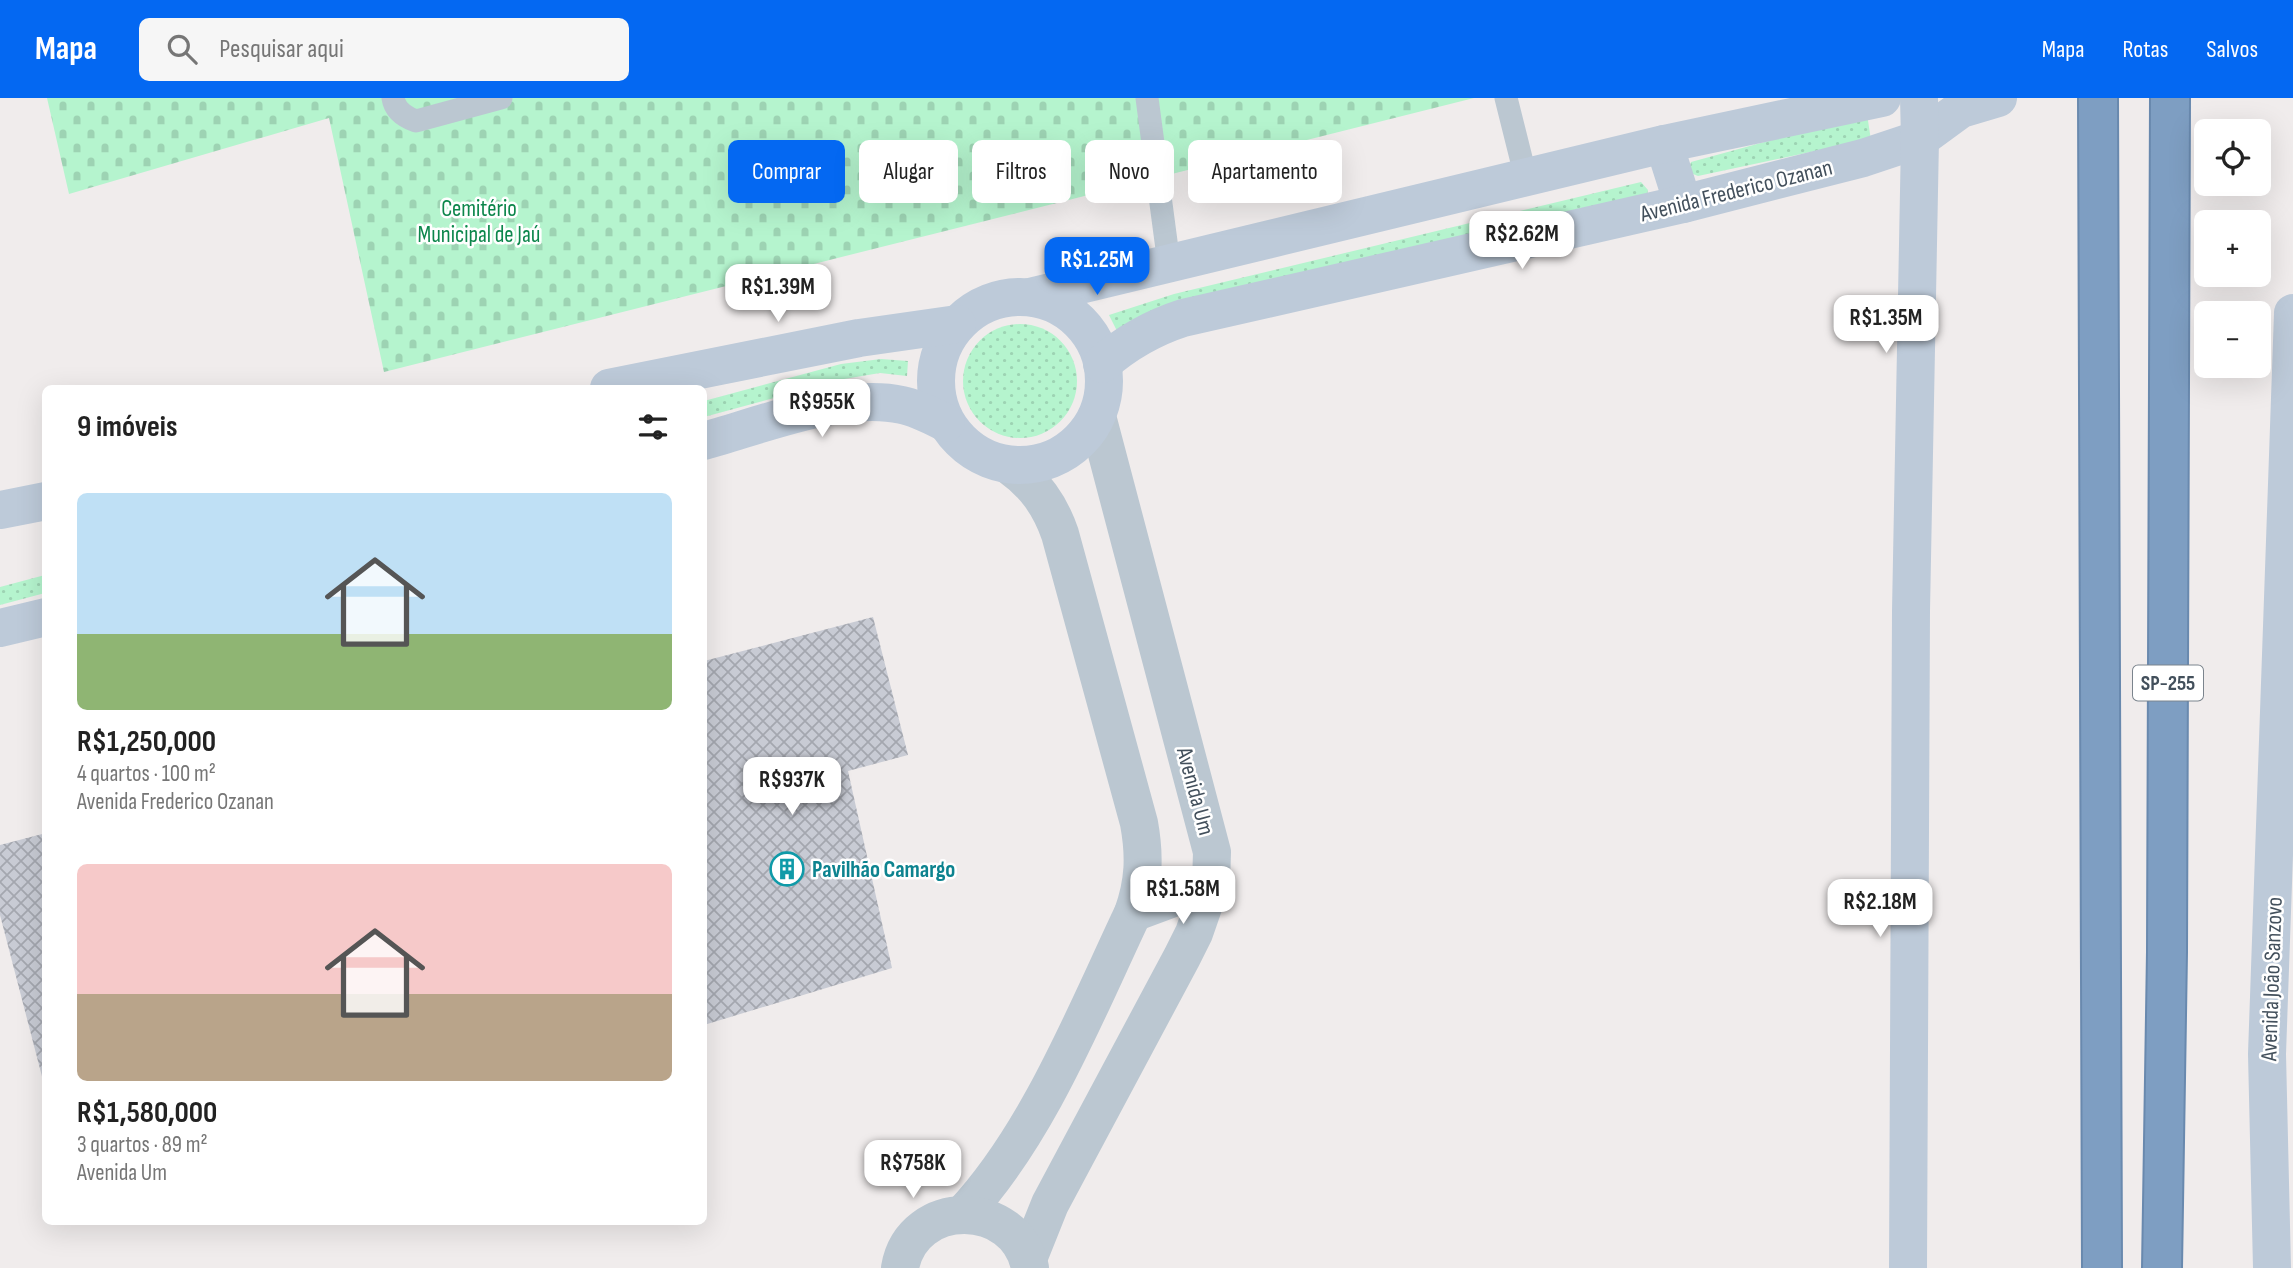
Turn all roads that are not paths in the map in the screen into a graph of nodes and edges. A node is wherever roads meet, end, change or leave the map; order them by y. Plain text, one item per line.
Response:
1 (393, 98) edge
2 (501, 98) edge
3 (1147, 98) edge
4 (1506, 98) edge
5 (1882, 98) edge
6 (1919, 98) edge
7 (1998, 98) edge
8 (2098, 98) edge
9 (2170, 98) edge
10 (1948, 103) edge
11 (1920, 139) junction
12 (1664, 144) junction
13 (1526, 177) junction
14 (1683, 204) junction
15 (1169, 264) junction
16 (1030, 297) junction
17 (2293, 313) edge
18 (957, 324) junction
19 (1102, 364) junction
20 (624, 385) edge
21 (1097, 416) junction
22 (946, 423) junction
23 (707, 440) edge
24 (1010, 466) junction
25 (42, 502) edge
26 (0, 510) edge
27 (42, 618) edge
28 (0, 628) edge
29 (1211, 884) junction
30 (1133, 914) junction
31 (963, 1214) junction
32 (1029, 1264) edge
33 (900, 1268) edge
34 (1908, 1268) edge
35 (2102, 1268) edge
36 (2162, 1268) edge
37 (2272, 1268) edge

1 - 2 lane
3 - 15 lane
4 - 13 lane
5 - 12 main road
6 - 11 main road
7 - 10 main road, Avenida Frederico Ozanan
8 - 35 highway, SP-255
9 - 36 highway, SP-255
10 - 11 main road, Avenida Frederico Ozanan
11 - 14 main road, Avenida Frederico Ozanan
11 - 34 main road
12 - 13 main road
12 - 14 main road
13 - 15 main road
14 - 19 main road, Avenida Frederico Ozanan
15 - 16 main road
16 - 18 main road
16 - 19 main road
17 - 37 main road, Avenida João Sanzovo
18 - 20 main road
18 - 22 main road
19 - 21 main road
21 - 24 main road
21 - 29 street, Avenida Um
22 - 23 main road
22 - 24 main road
24 - 30 street
25 - 26 main road
27 - 28 main road
29 - 30 street
29 - 32 street, Avenida Um
30 - 31 street
31 - 32 street
31 - 33 street

